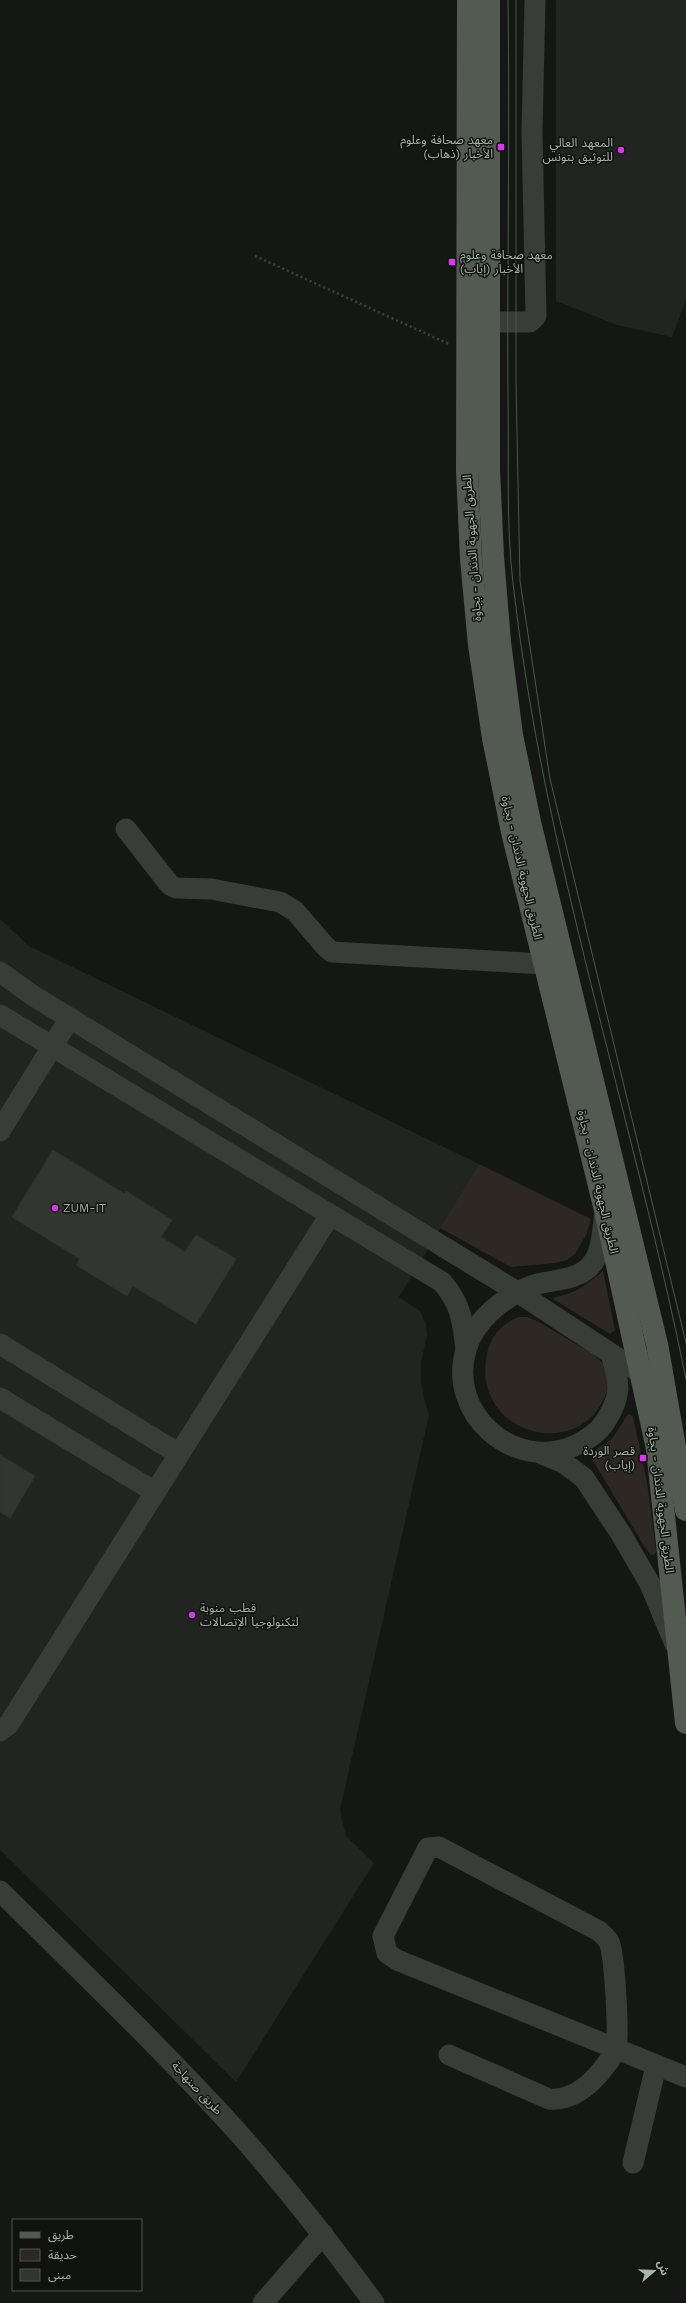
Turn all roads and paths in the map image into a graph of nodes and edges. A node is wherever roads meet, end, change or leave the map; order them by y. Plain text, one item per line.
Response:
1 (468, 0) edge
2 (489, 0) edge
3 (535, 0) edge
4 (255, 256) dead end
5 (466, 296) junction
6 (490, 298) junction
7 (490, 322) junction
8 (467, 352) junction
9 (126, 829) dead end
10 (545, 964) junction
11 (0, 972) edge
12 (0, 1015) edge
13 (70, 1018) junction
14 (52, 1046) junction
15 (0, 1131) edge
16 (605, 1210) junction
17 (330, 1216) junction
18 (519, 1292) junction
19 (0, 1344) edge
20 (657, 1344) junction
21 (466, 1349) junction
22 (611, 1354) junction
23 (642, 1374) junction
24 (0, 1398) edge
25 (616, 1404) junction
26 (671, 1414) junction
27 (539, 1453) junction
28 (180, 1454) junction
29 (155, 1492) junction
30 (686, 1510) edge
31 (677, 1545) edge
32 (677, 1648) junction
33 (686, 1723) edge
34 (0, 1731) edge
35 (0, 1891) edge
36 (616, 2050) junction
37 (449, 2055) dead end
38 (656, 2066) junction
39 (686, 2077) edge
40 (633, 2163) dead end
41 (323, 2234) junction
42 (263, 2303) edge
43 (374, 2303) edge

1 - 5 main road, الطريق الجهوية الدندان - بجاوة
2 - 6 main road, الطريق الجهوية الدندان - بجاوة
3 - 7 street
4 - 8 path
5 - 6 main road
5 - 8 main road, الطريق الجهوية الدندان - بجاوة
6 - 7 main road, الطريق الجهوية الدندان - بجاوة
7 - 20 main road, الطريق الجهوية الدندان - بجاوة
8 - 10 main road, الطريق الجهوية الدندان - بجاوة
9 - 10 street
10 - 16 main road, الطريق الجهوية الدندان - بجاوة
11 - 13 street
12 - 14 street
13 - 14 street
13 - 18 street
14 - 15 street
14 - 17 street
16 - 18 street
16 - 23 main road, الطريق الجهوية الدندان - بجاوة
17 - 21 street
17 - 28 street
18 - 21 street
18 - 22 street
19 - 28 street
20 - 23 street
20 - 26 main road, الطريق الجهوية الدندان - بجاوة
21 - 27 street
22 - 23 street
22 - 25 street
23 - 25 street
23 - 26 street
23 - 31 main road, الطريق الجهوية الدندان - بجاوة
24 - 29 street
25 - 27 street
26 - 30 main road, الطريق الجهوية الدندان - بجاوة
27 - 32 street
28 - 29 street
29 - 34 street
31 - 32 main road, الطريق الجهوية الدندان - بجاوة
32 - 33 main road, الطريق الجهوية الدندان - بجاوة
35 - 41 street, طريق صنهاجة
36 - 36 street
36 - 37 street
36 - 38 street
38 - 39 street
38 - 40 street
41 - 42 street
41 - 43 street, طريق صنهاجة

